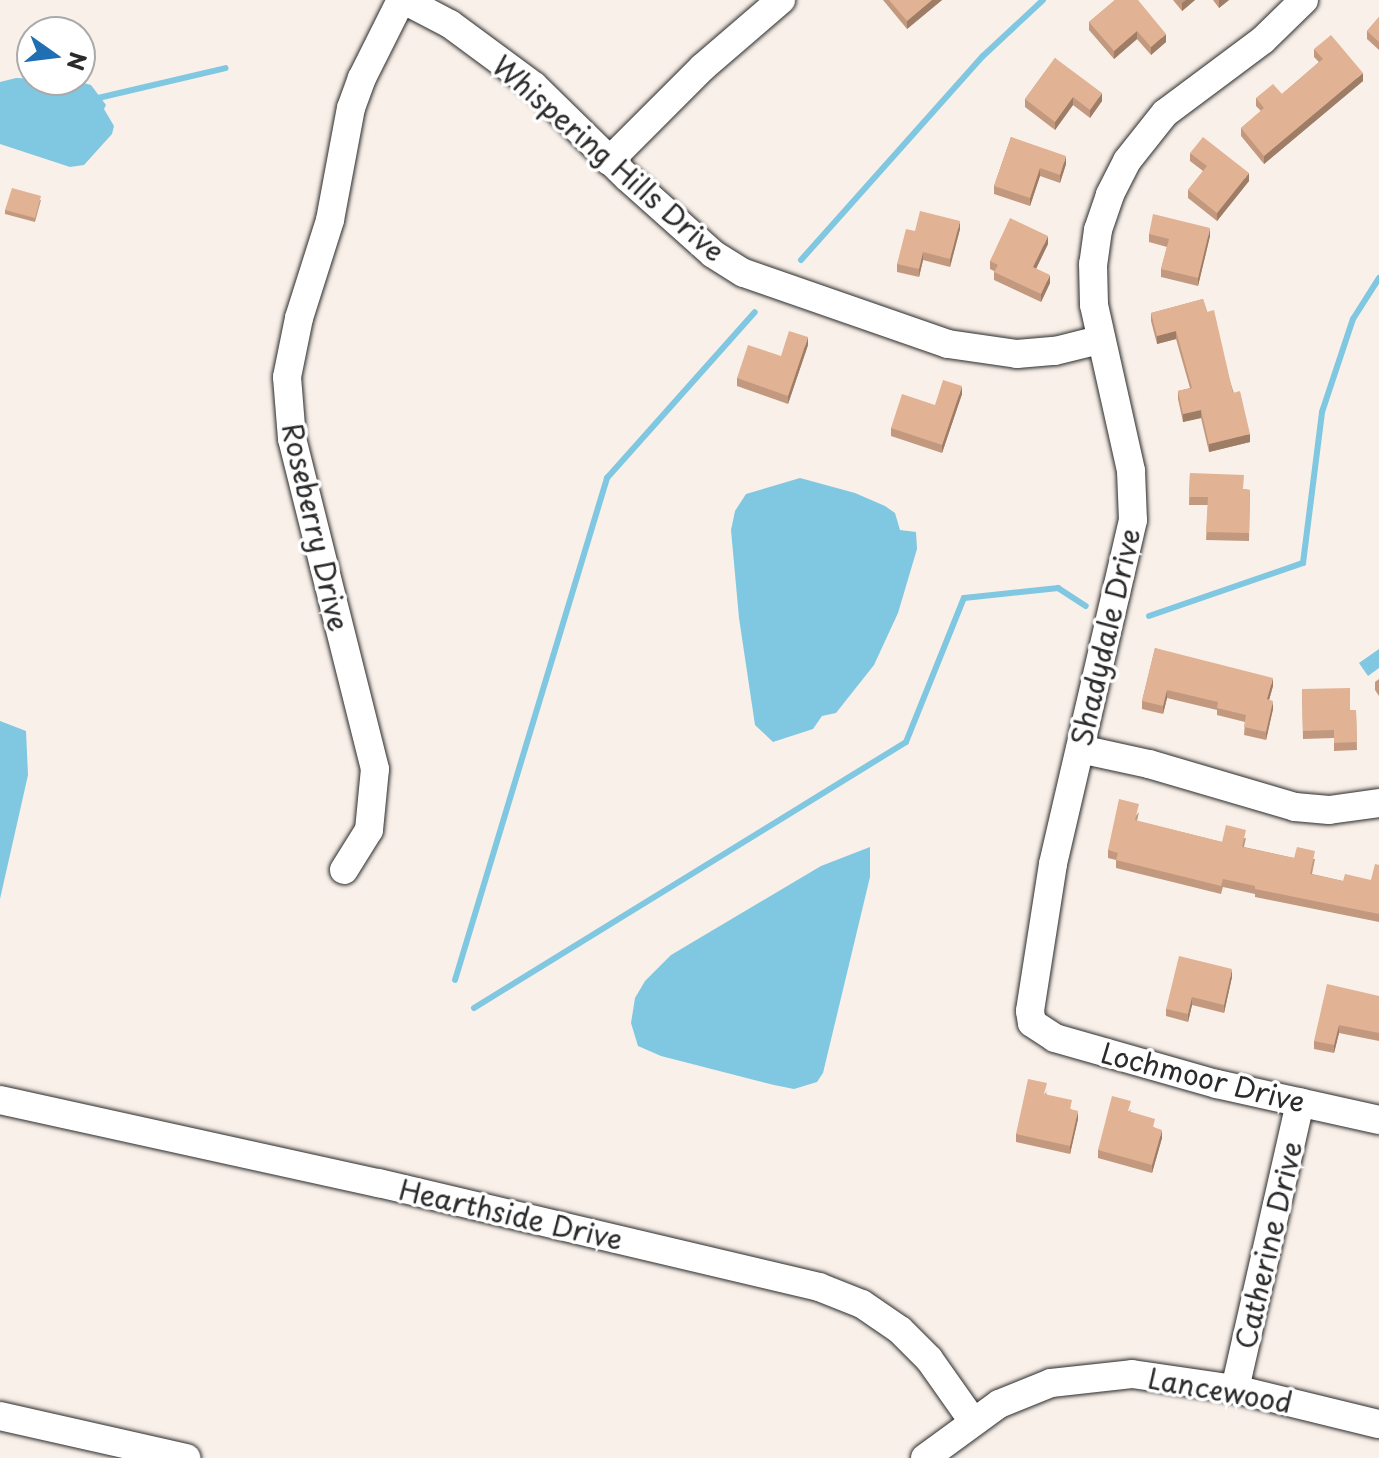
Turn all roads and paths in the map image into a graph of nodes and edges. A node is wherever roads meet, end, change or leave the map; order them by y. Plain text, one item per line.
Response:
1 (403, 0) edge
2 (781, 0) edge
3 (1304, 0) edge
4 (609, 161) junction
5 (1099, 340) junction
6 (1080, 749) junction
7 (1379, 803) edge
8 (344, 870) dead end
9 (1032, 1023) joint
10 (0, 1100) edge
11 (1300, 1102) junction
12 (1379, 1120) edge
13 (1235, 1389) junction
14 (0, 1416) edge
15 (972, 1420) junction
16 (1379, 1424) edge
17 (186, 1458) edge
18 (925, 1458) edge

1 - 4 street, Whispering Hills Drive
1 - 8 street, Roseberry Drive
2 - 4 street
3 - 5 street, Shadydale Drive
4 - 5 street, Whispering Hills Drive
5 - 6 street, Shadydale Drive
6 - 7 street
6 - 9 street, Shadydale Drive
9 - 11 street, Lochmoor Drive
10 - 15 street, Hearthside Drive
11 - 12 street, Lochmoor Drive
11 - 13 street, Catherine Drive
13 - 15 street, Lancewood
13 - 16 street, Lancewood
14 - 17 street
15 - 18 street, Lancewood

